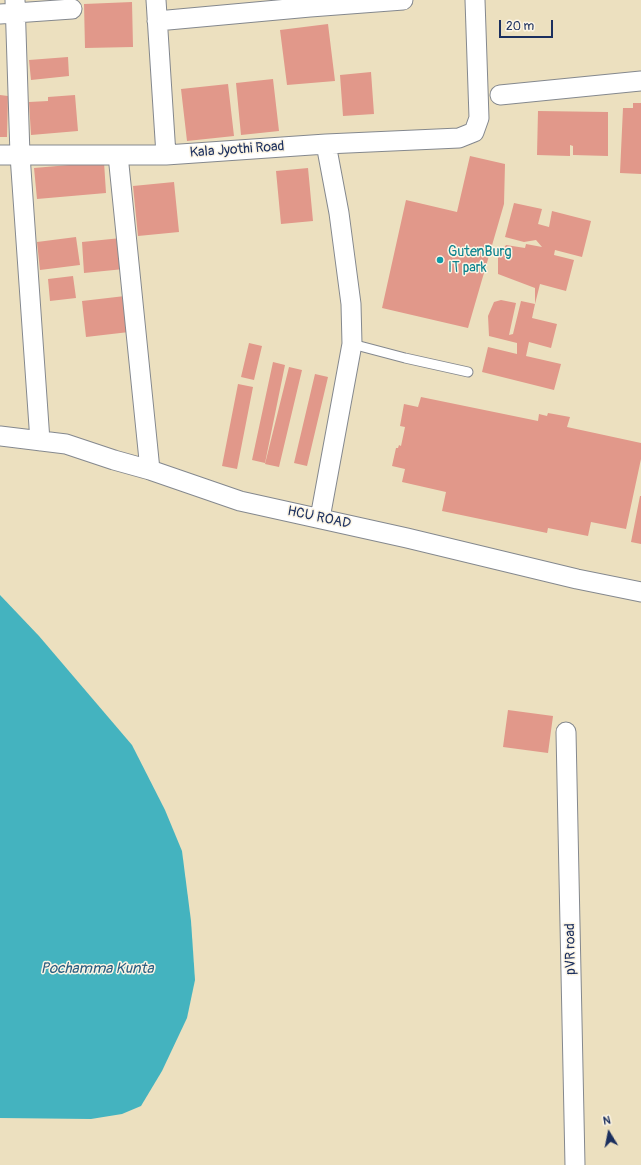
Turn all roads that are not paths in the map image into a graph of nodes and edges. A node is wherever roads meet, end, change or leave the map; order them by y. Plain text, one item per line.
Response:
1 (156, 0) edge
2 (403, 0) edge
3 (475, 0) edge
4 (310, 3) edge
5 (10, 9) edge
6 (72, 9) dead end
7 (157, 21) junction
8 (641, 81) edge
9 (500, 95) dead end
10 (326, 144) junction
11 (0, 155) edge
12 (20, 155) junction
13 (118, 155) junction
14 (166, 155) junction
15 (352, 344) junction
16 (468, 372) dead end
17 (0, 436) edge
18 (40, 441) junction
19 (150, 470) junction
20 (320, 518) junction
21 (641, 592) edge
22 (566, 732) dead end
23 (575, 1165) edge

1 - 7 street
2 - 4 street
3 - 10 street, Kala Jyothi Road
4 - 7 street
5 - 6 street
5 - 12 street
7 - 14 street
8 - 9 street
10 - 14 street, Kala Jyothi Road
10 - 15 street
11 - 12 street, Kala Jyothi Road
12 - 13 street, Kala Jyothi Road
12 - 18 street
13 - 14 street, Kala Jyothi Road
13 - 19 street
15 - 16 lane
15 - 20 street
17 - 18 street, HCU ROAD
18 - 19 street, HCU ROAD
19 - 20 street, HCU ROAD
20 - 21 street, HCU ROAD
22 - 23 street, pVR road

